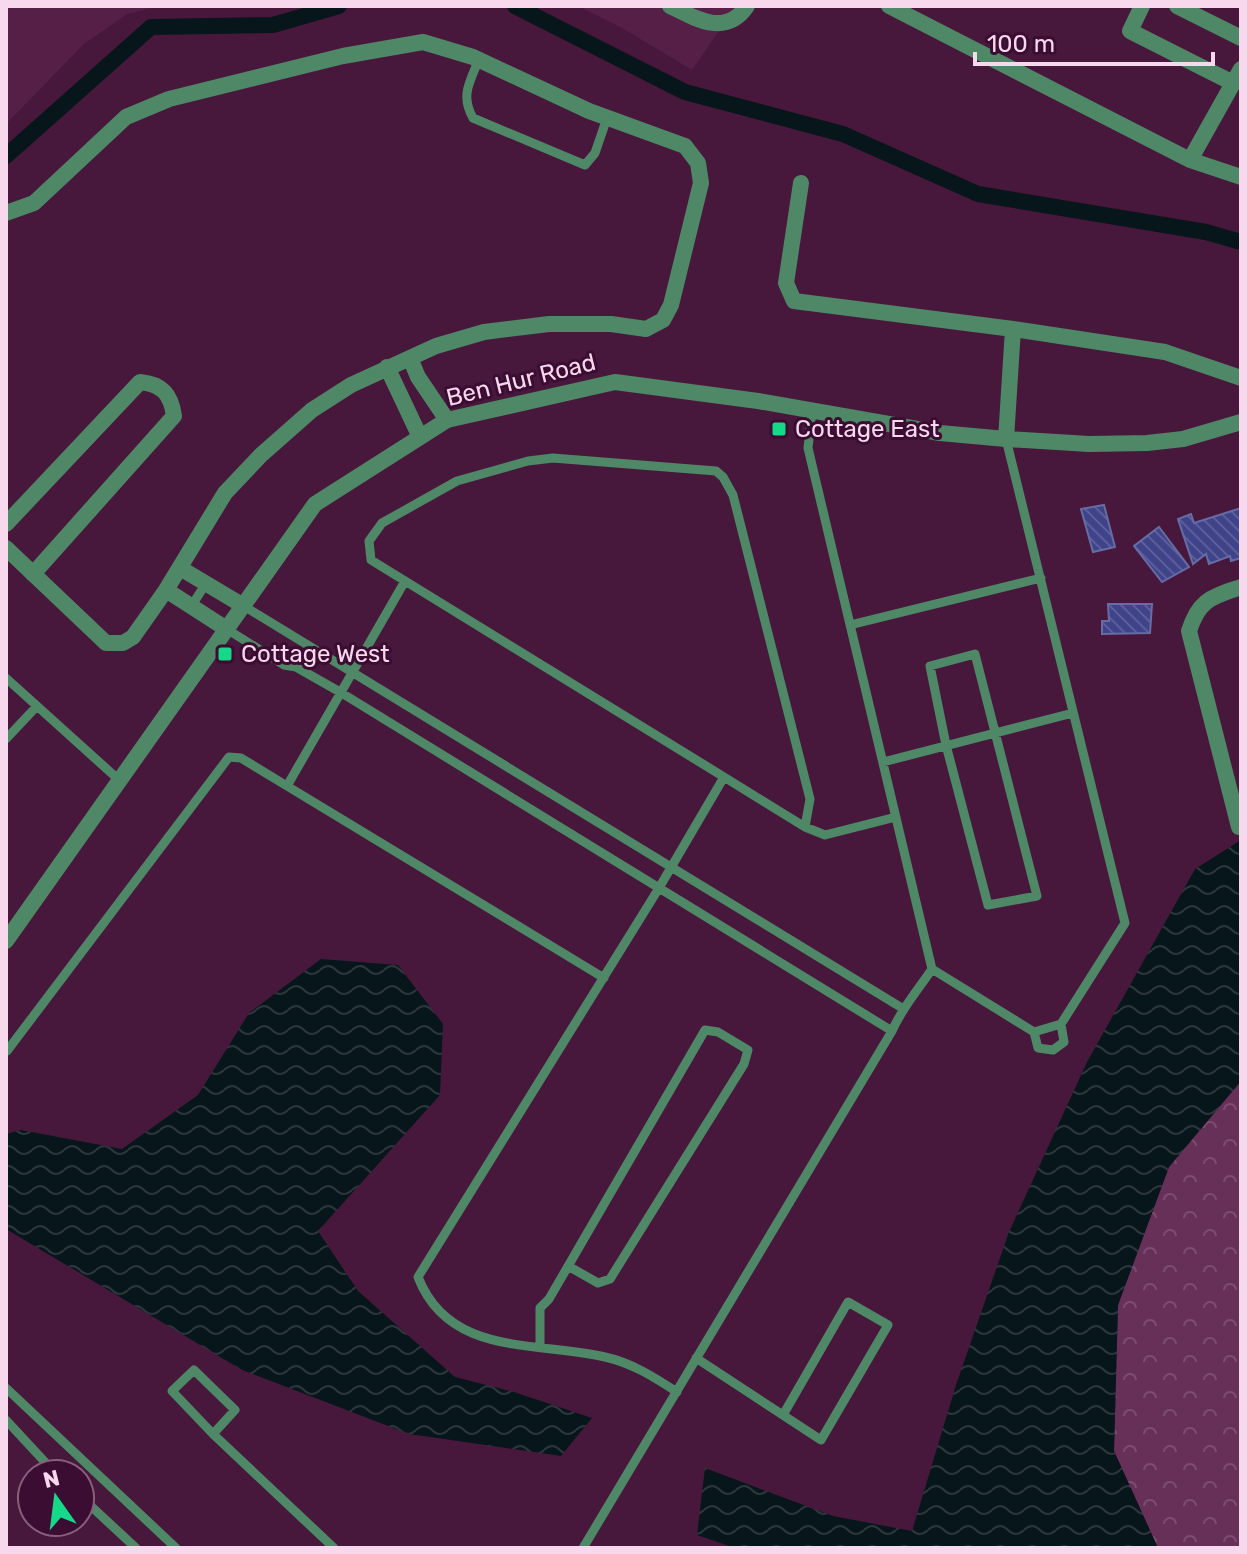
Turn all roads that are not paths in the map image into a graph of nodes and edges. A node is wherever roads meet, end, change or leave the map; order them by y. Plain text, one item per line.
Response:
1 (747, 6) edge
2 (889, 6) edge
3 (1142, 6) edge
4 (1177, 6) edge
5 (680, 8) edge
6 (1241, 38) edge
7 (479, 59) junction
8 (1237, 76) edge
9 (607, 118) junction
10 (1190, 160) junction
11 (1241, 177) edge
12 (801, 183) dead end
13 (6, 213) edge
14 (1013, 329) junction
15 (410, 358) junction
16 (387, 367) junction
17 (1241, 378) edge
18 (425, 387) junction
19 (401, 398) junction
20 (812, 411) junction
21 (447, 420) junction
22 (1241, 422) edge
23 (420, 437) junction
24 (1006, 439) junction
25 (6, 524) edge
26 (6, 548) edge
27 (180, 568) junction
28 (33, 574) junction
29 (1041, 578) junction
30 (405, 581) junction
31 (205, 585) junction
32 (1241, 587) edge
33 (166, 590) junction
34 (192, 605) junction
35 (242, 605) junction
36 (850, 625) junction
37 (225, 628) junction
38 (353, 673) junction
39 (6, 678) edge
40 (340, 692) junction
41 (37, 706) junction
42 (1073, 713) junction
43 (995, 733) junction
44 (6, 739) edge
45 (946, 745) junction
46 (883, 762) junction
47 (724, 777) junction
48 (1234, 778) edge
49 (119, 780) junction
50 (287, 786) junction
51 (896, 817) junction
52 (805, 827) junction
53 (1239, 827) dead end
54 (672, 866) junction
55 (659, 888) junction
56 (6, 941) edge
57 (932, 969) junction
58 (604, 978) junction
59 (902, 1008) junction
60 (1061, 1024) junction
61 (892, 1031) junction
62 (1034, 1032) junction
63 (7, 1051) edge
64 (568, 1266) junction
65 (540, 1346) junction
66 (696, 1358) junction
67 (6, 1388) edge
68 (677, 1392) junction
69 (783, 1415) junction
70 (6, 1420) edge
71 (213, 1434) junction
72 (41, 1458) edge
73 (96, 1511) edge
74 (136, 1548) edge
75 (176, 1548) edge
76 (334, 1548) edge
77 (583, 1548) edge

1 - 5 street
2 - 10 street
3 - 8 street
4 - 6 street
7 - 9 street
7 - 9 lane
7 - 13 street
8 - 10 street
9 - 15 street
10 - 11 street
12 - 14 street
14 - 17 street
14 - 24 street
15 - 16 street
15 - 18 street
16 - 19 street
16 - 27 street
18 - 19 lane
18 - 21 street
19 - 23 street
20 - 21 street, Ben Hur Road
20 - 24 street, Ben Hur Road
20 - 36 lane
21 - 23 street, Ben Hur Road
22 - 24 street, Ben Hur Road
23 - 35 street, Ben Hur Road
24 - 29 lane
25 - 28 street
26 - 28 street
27 - 31 street
27 - 33 street
28 - 33 street
29 - 36 lane
29 - 42 lane
30 - 38 lane
30 - 47 lane
30 - 52 lane
31 - 34 lane
31 - 35 street
32 - 48 street
33 - 34 street
34 - 37 street
35 - 37 street, Ben Hur Road
35 - 38 lane
36 - 46 lane
37 - 40 lane
37 - 49 street, Ben Hur Road
38 - 40 lane
38 - 54 lane
39 - 41 lane
40 - 50 lane
40 - 55 lane
41 - 44 lane
41 - 49 lane
42 - 43 lane
42 - 60 lane
43 - 45 lane
43 - 45 lane
43 - 45 lane
45 - 46 lane
46 - 51 lane
47 - 52 lane
47 - 54 lane
48 - 53 street
49 - 56 street, Ben Hur Road
50 - 58 lane
50 - 63 lane
51 - 52 lane
51 - 57 lane
54 - 55 lane
54 - 59 lane
55 - 58 lane
55 - 61 lane
57 - 59 lane
57 - 62 lane
58 - 65 lane
59 - 61 lane
60 - 62 lane
60 - 62 lane
61 - 66 lane
64 - 64 lane
64 - 65 lane
65 - 68 lane
66 - 68 lane
66 - 69 lane
67 - 75 lane
68 - 77 lane
69 - 69 lane
70 - 72 lane
71 - 71 lane
71 - 76 lane
73 - 74 lane

